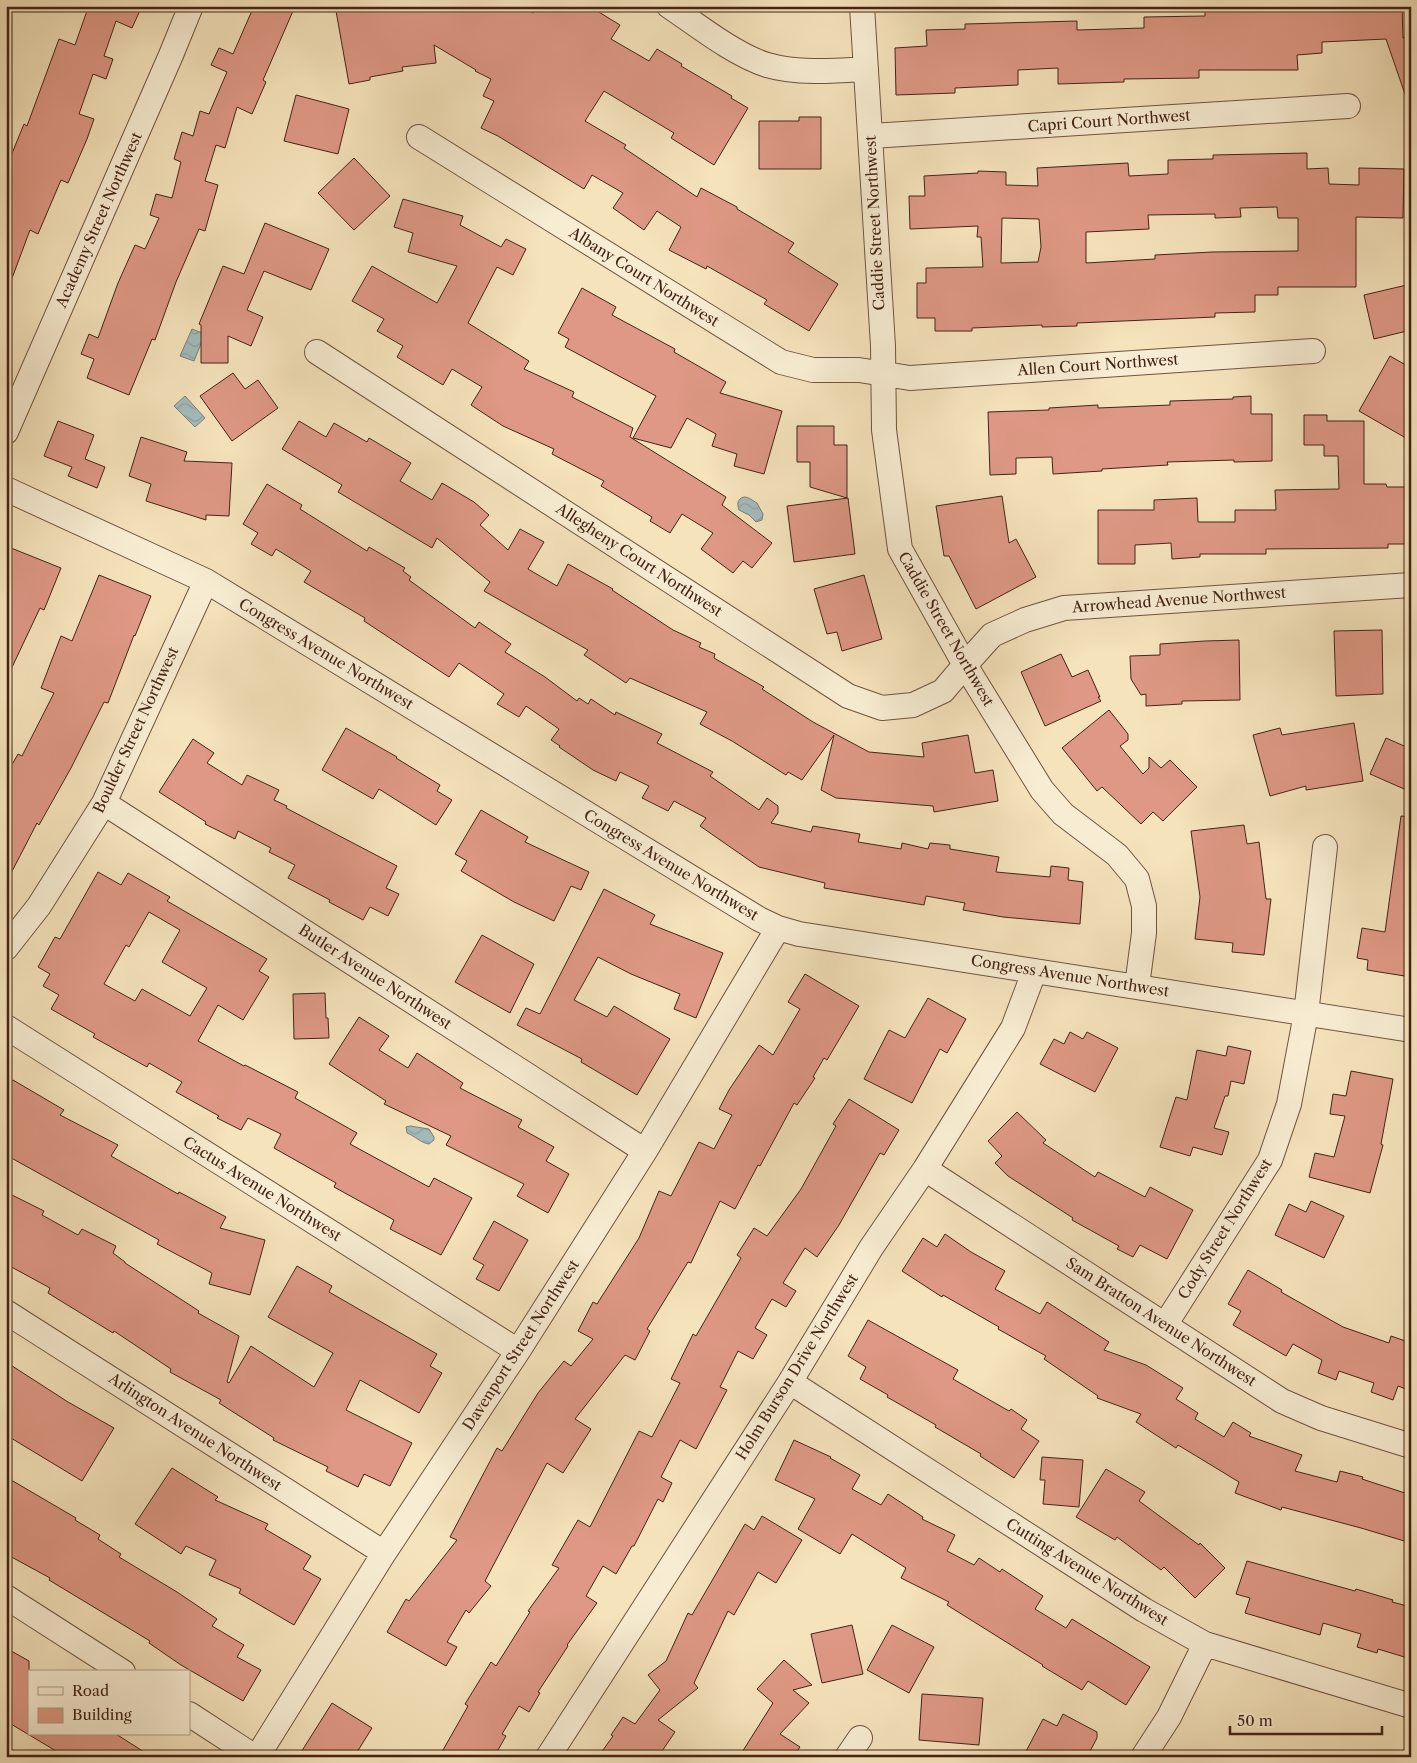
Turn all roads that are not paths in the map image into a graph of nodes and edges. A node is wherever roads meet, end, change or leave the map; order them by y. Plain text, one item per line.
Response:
1 (191, 6) edge
2 (668, 6) edge
3 (862, 6) edge
4 (866, 69) junction
5 (1348, 106) dead end
6 (871, 136) junction
7 (419, 137) dead end
8 (1313, 351) dead end
9 (317, 352) dead end
10 (884, 374) junction
11 (6, 432) edge
12 (6, 489) edge
13 (206, 581) junction
14 (1411, 586) edge
15 (965, 665) junction
16 (104, 803) junction
17 (1325, 846) dead end
18 (778, 928) junction
19 (6, 948) edge
20 (1034, 972) junction
21 (1137, 986) junction
22 (1306, 1014) junction
23 (6, 1027) edge
24 (1411, 1030) edge
25 (645, 1151) junction
26 (925, 1169) junction
27 (6, 1312) edge
28 (1165, 1325) junction
29 (518, 1351) junction
30 (790, 1382) junction
31 (1411, 1446) edge
32 (384, 1553) junction
33 (6, 1597) edge
34 (1205, 1644) junction
35 (120, 1670) edge
36 (1411, 1706) edge
37 (190, 1715) edge
38 (256, 1757) edge
39 (548, 1757) edge
40 (1144, 1757) edge

1 - 11 street, Academy Street Northwest
2 - 4 street
3 - 4 street, Caddie Street Northwest
4 - 6 street, Caddie Street Northwest
5 - 6 street, Capri Court Northwest
6 - 10 street, Caddie Street Northwest
7 - 10 street, Albany Court Northwest
8 - 10 street, Allen Court Northwest
9 - 15 street, Allegheny Court Northwest
10 - 15 street, Caddie Street Northwest
12 - 13 street, Congress Avenue Northwest
13 - 16 street, Boulder Street Northwest
13 - 18 street, Congress Avenue Northwest
14 - 15 street, Arrowhead Avenue Northwest
15 - 21 street, Caddie Street Northwest
16 - 19 street, Boulder Street Northwest
16 - 25 street, Butler Avenue Northwest
17 - 22 street, Cody Street Northwest
18 - 20 street, Congress Avenue Northwest
18 - 25 street, Davenport Street Northwest
20 - 21 street, Congress Avenue Northwest
20 - 26 street, Holm Burson Drive Northwest
21 - 22 street, Congress Avenue Northwest
22 - 24 street, Congress Avenue Northwest
22 - 28 street, Cody Street Northwest
23 - 29 street, Cactus Avenue Northwest
25 - 29 street, Davenport Street Northwest
26 - 28 street, Sam Bratton Avenue Northwest
26 - 30 street, Holm Burson Drive Northwest
27 - 32 street, Arlington Avenue Northwest
28 - 31 street, Sam Bratton Avenue Northwest
29 - 32 street, Davenport Street Northwest
30 - 34 street, Cutting Avenue Northwest
30 - 39 street, Holm Burson Drive Northwest
32 - 38 street, Davenport Street Northwest
33 - 35 street
34 - 36 street, Cutting Avenue Northwest
34 - 40 street
37 - 38 street

